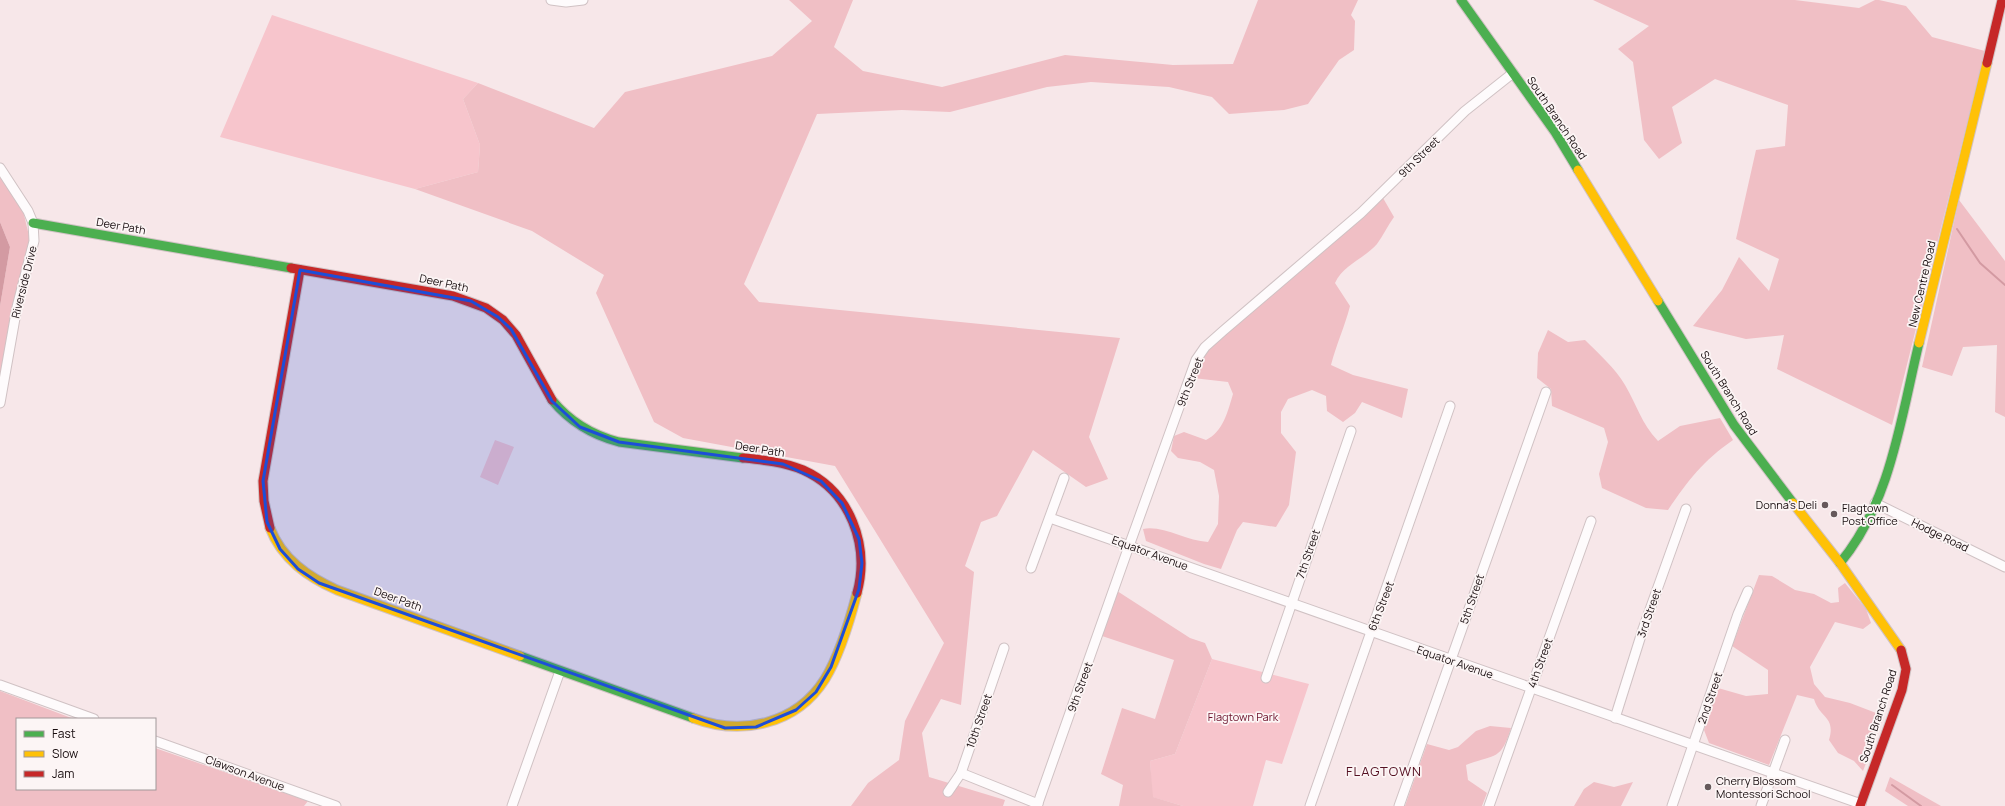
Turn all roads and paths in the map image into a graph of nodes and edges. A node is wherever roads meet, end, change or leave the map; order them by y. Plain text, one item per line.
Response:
1 (551, 0) edge
2 (583, 0) edge
3 (1461, 0) edge
4 (2002, 0) edge
5 (1513, 73) junction
6 (0, 168) edge
7 (33, 223) junction
8 (300, 270) junction
9 (1546, 392) dead end
10 (0, 404) edge
11 (1450, 406) dead end
12 (1351, 431) dead end
13 (1064, 478) dead end
14 (1875, 503) junction
15 (1686, 509) dead end
16 (1050, 518) junction
17 (1591, 521) dead end
18 (1128, 546) junction
19 (1840, 563) junction
20 (2005, 567) edge
21 (1031, 568) dead end
22 (1748, 591) dead end
23 (1291, 604) junction
24 (1371, 632) junction
25 (1004, 648) dead end
26 (1451, 660) junction
27 (560, 671) junction
28 (1266, 678) dead end
29 (0, 685) edge
30 (1530, 688) junction
31 (91, 718) edge
32 (1615, 718) junction
33 (1785, 740) dead end
34 (156, 741) edge
35 (1693, 745) junction
36 (961, 773) junction
37 (1773, 773) junction
38 (948, 792) dead end
39 (1038, 805) edge
40 (1861, 805) edge
41 (336, 806) edge
42 (512, 806) edge
43 (1310, 806) edge
44 (1399, 806) edge
45 (1489, 806) edge
46 (1672, 806) edge
47 (1761, 806) edge

1 - 2 street
3 - 5 street, South Branch Road
4 - 14 street, New Centre Road
5 - 18 street, 9th Street
5 - 19 street, South Branch Road
6 - 7 street, Riverside Drive
7 - 8 street, Deer Path
7 - 10 street, Riverside Drive
8 - 27 street, Deer Path
8 - 27 street, Deer Path
9 - 26 street, 5th Street
11 - 24 street, 6th Street
12 - 23 street, 7th Street
13 - 16 street
14 - 19 street, New Centre Road
14 - 20 street, Hodge Road
15 - 32 street, 3rd Street
16 - 18 street, Equator Avenue
16 - 21 street
17 - 30 street, 4th Street
18 - 23 street, Equator Avenue
18 - 39 street, 9th Street
19 - 40 street, South Branch Road
22 - 35 street, 2nd Street
23 - 24 street, Equator Avenue
23 - 28 street, 7th Street
24 - 26 street, Equator Avenue
24 - 43 street, 6th Street
25 - 36 street, 10th Street
26 - 30 street, Equator Avenue
26 - 44 street, 5th Street
27 - 42 street
29 - 31 street
30 - 32 street, Equator Avenue
30 - 45 street, 4th Street
32 - 35 street, Equator Avenue
33 - 37 street
34 - 41 street, Clawson Avenue
35 - 37 street, Equator Avenue
35 - 46 street, 2nd Street
36 - 38 street, 10th Street
36 - 39 street
37 - 40 street, Equator Avenue
37 - 47 street

